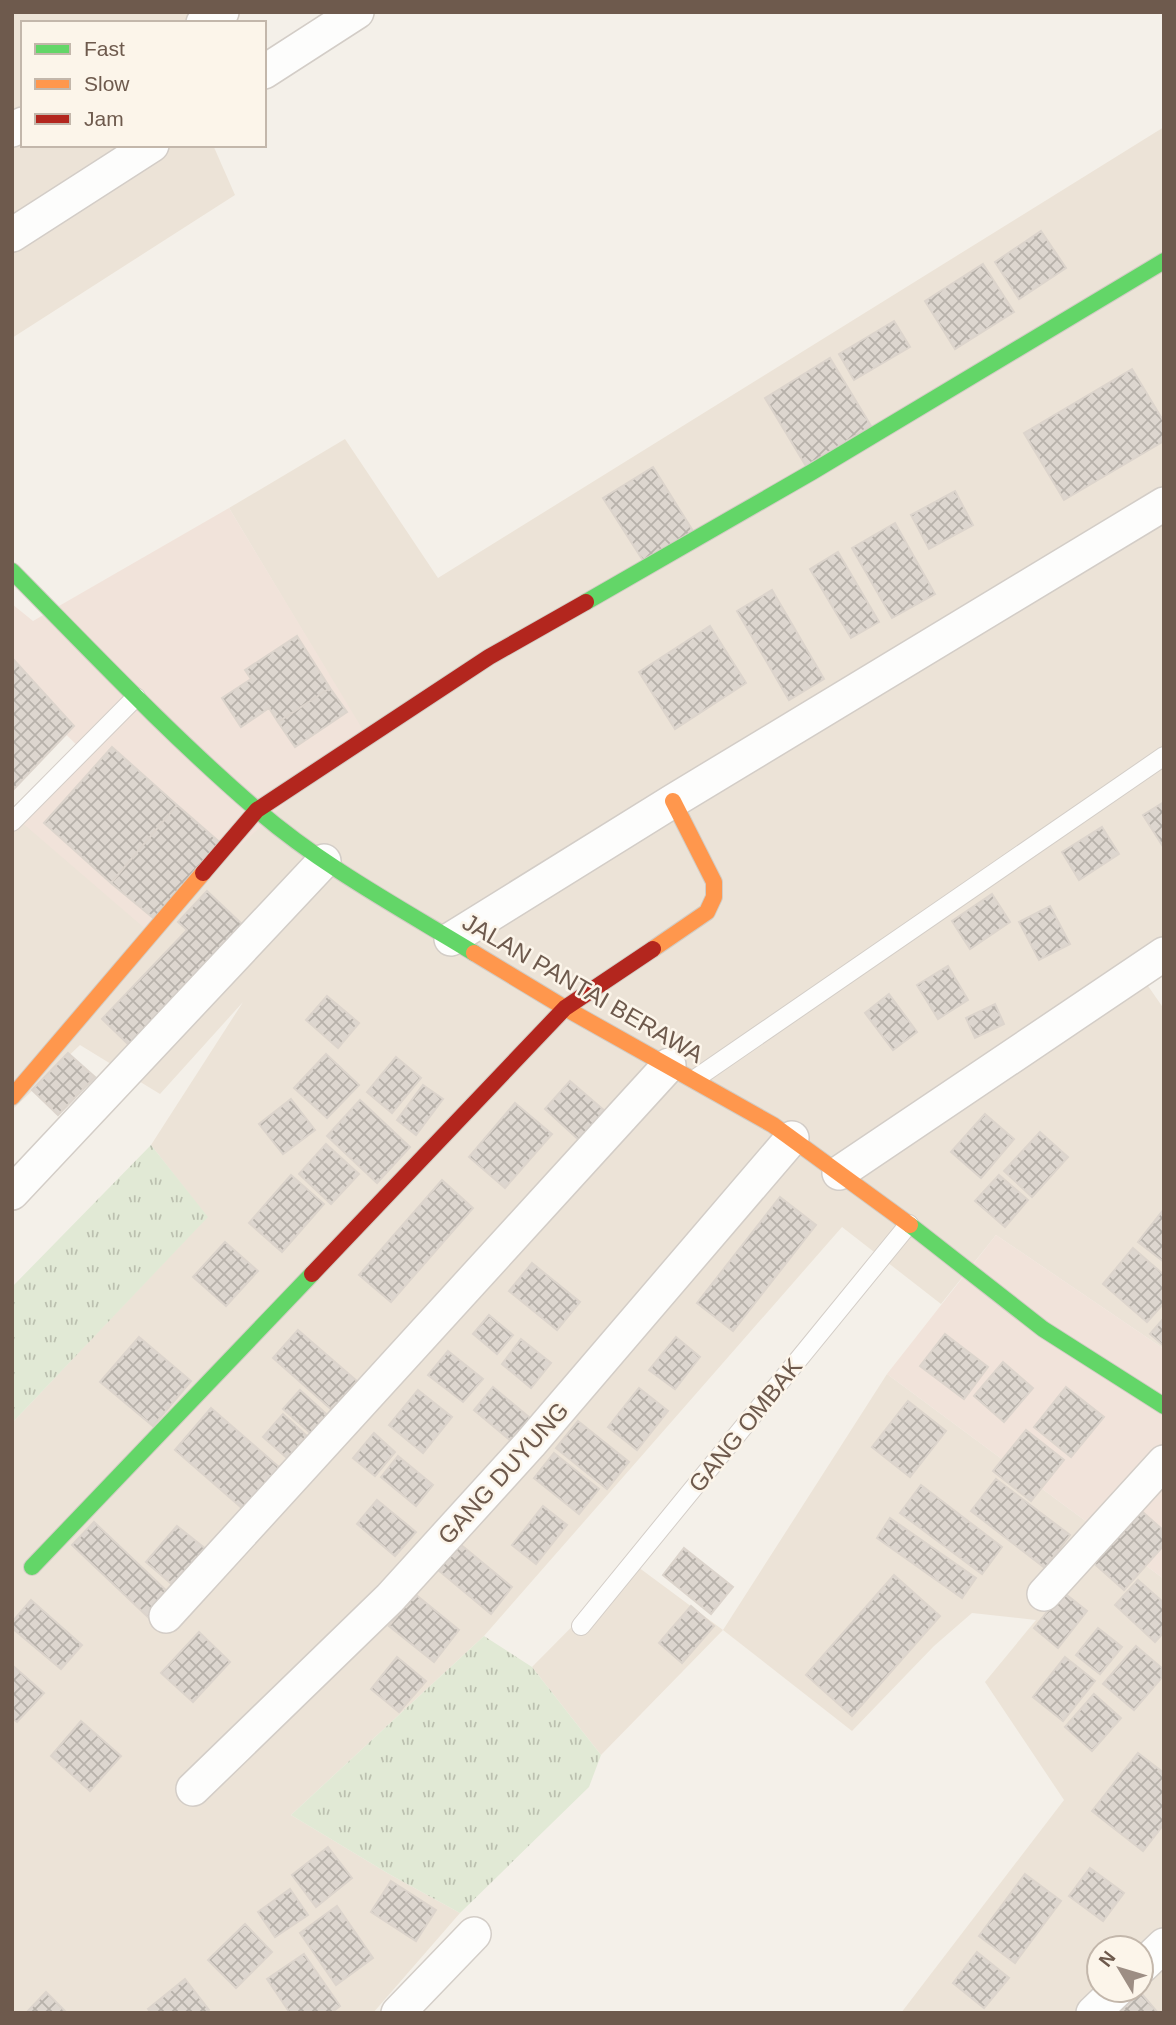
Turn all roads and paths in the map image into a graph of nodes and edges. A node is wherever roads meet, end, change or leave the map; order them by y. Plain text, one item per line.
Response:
1 (222, 12) edge
2 (357, 12) edge
3 (206, 21) edge
4 (266, 71) edge
5 (149, 147) edge
6 (15, 227) edge
7 (1164, 261) edge
8 (1164, 504) edge
9 (12, 572) edge
10 (136, 697) junction
11 (1164, 756) edge
12 (673, 801) junction
13 (257, 810) junction
14 (12, 822) edge
15 (324, 861) junction
16 (452, 939) junction
17 (1164, 954) edge
18 (565, 1008) junction
19 (682, 1072) junction
20 (12, 1097) edge
21 (793, 1138) junction
22 (839, 1173) junction
23 (12, 1193) edge
24 (909, 1224) junction
25 (1164, 1406) edge
26 (1164, 1462) edge
27 (32, 1567) dead end
28 (1044, 1594) dead end
29 (166, 1616) dead end
30 (580, 1626) dead end
31 (193, 1789) dead end
32 (474, 1934) dead end
33 (398, 2013) edge

1 - 3 street
2 - 4 street
5 - 6 street
7 - 13 street
8 - 12 street
9 - 10 street, JALAN PANTAI BERAWA
10 - 13 street, JALAN PANTAI BERAWA
10 - 14 lane
11 - 19 lane
12 - 16 street
12 - 18 street
13 - 15 street, JALAN PANTAI BERAWA
13 - 20 street
15 - 16 street, JALAN PANTAI BERAWA
15 - 23 street
16 - 18 street, JALAN PANTAI BERAWA
17 - 22 street
18 - 19 street, JALAN PANTAI BERAWA
18 - 27 street
19 - 21 street, JALAN PANTAI BERAWA
19 - 29 street
21 - 22 street, JALAN PANTAI BERAWA
21 - 31 street, GANG DUYUNG
22 - 24 street, JALAN PANTAI BERAWA
24 - 25 street, JALAN PANTAI BERAWA
24 - 30 lane, GANG OMBAK
26 - 28 street
32 - 33 street

